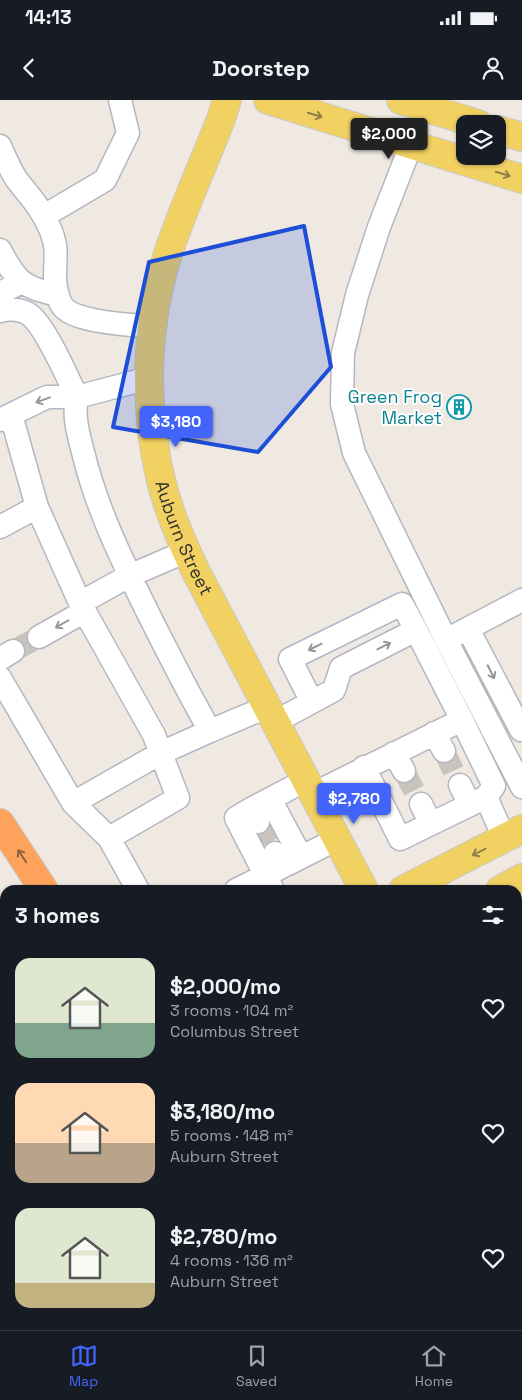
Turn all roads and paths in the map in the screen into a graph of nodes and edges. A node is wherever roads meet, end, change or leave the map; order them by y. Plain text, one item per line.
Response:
1 (120, 100) edge
2 (227, 100) edge
3 (268, 100) edge
4 (401, 100) edge
5 (456, 117) edge
6 (506, 132) edge
7 (522, 137) edge
8 (411, 145) junction
9 (0, 146) edge
10 (522, 179) edge
11 (44, 216) junction
12 (0, 250) edge
13 (22, 282) junction
14 (0, 293) edge
15 (58, 295) junction
16 (0, 312) edge
17 (152, 327) junction
18 (149, 378) junction
19 (77, 396) junction
20 (5, 417) edge
21 (37, 507) junction
22 (0, 527) edge
23 (187, 551) junction
24 (129, 576) junction
25 (522, 600) edge
26 (82, 607) junction
27 (468, 628) junction
28 (416, 630) junction
29 (39, 637) tunnel mouth
30 (446, 640) junction
31 (0, 678) edge
32 (312, 702) junction
33 (271, 714) junction
34 (462, 720) junction
35 (520, 730) dead end
36 (210, 731) junction
37 (161, 754) junction
38 (364, 767) junction
39 (460, 785) tunnel mouth
40 (522, 786) edge
41 (309, 787) junction
42 (478, 801) junction
43 (73, 803) junction
44 (260, 811) junction
45 (0, 823) edge
46 (513, 834) edge
47 (109, 838) junction
48 (337, 839) junction
49 (279, 869) edge
50 (41, 885) edge
51 (135, 885) edge
52 (246, 885) edge
53 (361, 885) edge
54 (413, 885) edge

1 - 11 lane
2 - 17 main road, Auburn Street
3 -> 8 main road
4 - 5 main road
6 - 7 main road
8 -> 10 main road
8 - 30 lane
9 - 11 lane
11 - 15 lane
12 - 13 lane
13 - 14 lane
13 - 15 lane
15 - 17 lane
16 - 19 lane
17 - 18 main road, Auburn Street
18 - 19 lane
18 - 23 main road, Auburn Street
19 -> 20 lane
19 - 24 lane
20 - 21 lane
21 - 22 lane
21 - 26 lane
23 - 24 lane
23 - 33 main road, Auburn Street
24 - 26 lane
24 - 36 lane
25 - 27 lane
26 -> 29 lane
26 - 37 lane
27 - 30 lane
27 -> 35 lane
32 -> 28 lane
28 -> 32 lane
28 - 34 lane
30 - 40 lane
31 - 43 lane
32 - 33 lane
33 - 36 lane
33 - 41 main road, Auburn Street
34 - 38 lane
34 - 42 lane
36 - 37 lane
37 - 43 lane
37 - 47 lane
38 - 41 lane
38 - 42 lane
39 - 42 lane
41 - 44 lane
41 - 48 main road, Auburn Street
42 - 46 lane
43 - 47 lane
44 - 49 lane
44 - 49 lane
50 -> 45 highway
46 -> 54 main road
47 - 51 lane
48 - 49 lane
48 - 53 main road, Auburn Street
49 - 52 lane

